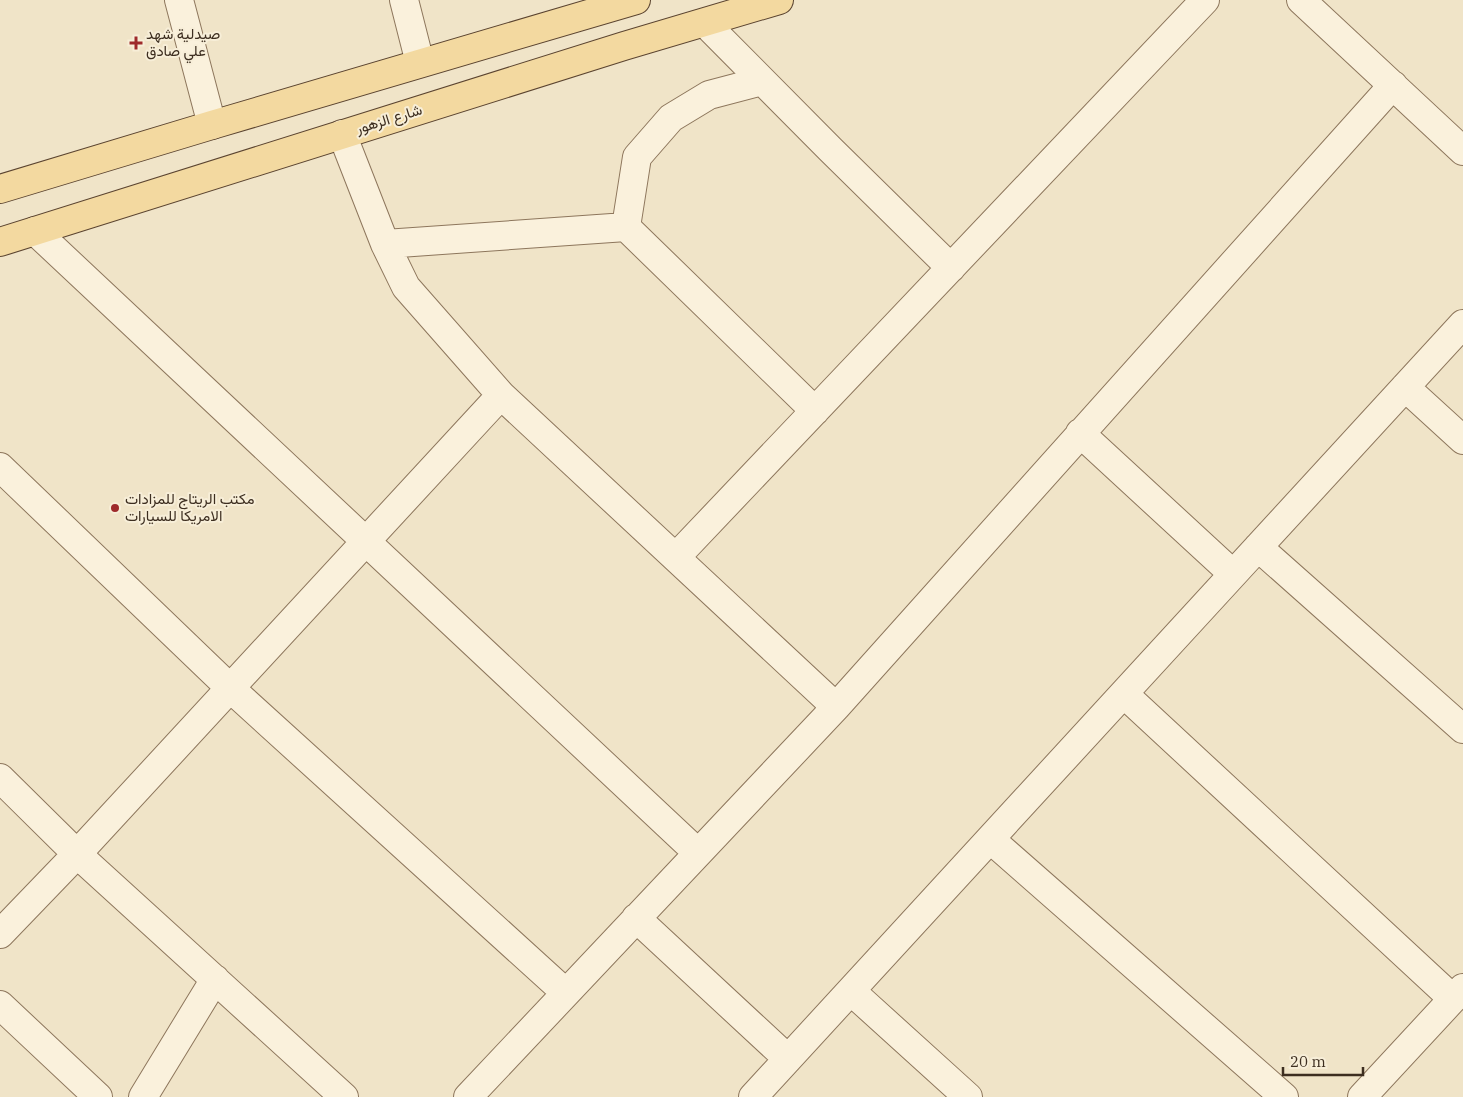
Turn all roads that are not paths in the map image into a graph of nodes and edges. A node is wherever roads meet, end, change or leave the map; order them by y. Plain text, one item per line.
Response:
1 (179, 0) edge
2 (404, 0) edge
3 (636, 0) edge
4 (779, 0) edge
5 (1205, 0) edge
6 (1301, 0) edge
7 (705, 23) junction
8 (420, 63) junction
9 (762, 81) junction
10 (1393, 85) junction
11 (212, 124) junction
12 (342, 134) junction
13 (1463, 151) edge
14 (0, 189) edge
15 (626, 227) junction
16 (36, 231) junction
17 (0, 242) edge
18 (385, 244) junction
19 (951, 268) junction
20 (1463, 324) edge
21 (1405, 387) junction
22 (501, 395) junction
23 (815, 411) junction
24 (1080, 433) junction
25 (1463, 440) edge
26 (0, 467) edge
27 (366, 541) junction
28 (1258, 547) junction
29 (676, 557) junction
30 (1233, 574) junction
31 (230, 688) junction
32 (1124, 694) junction
33 (836, 707) junction
34 (1463, 729) edge
35 (0, 778) edge
36 (990, 839) junction
37 (698, 853) junction
38 (77, 854) junction
39 (636, 918) junction
40 (0, 934) edge
41 (215, 979) junction
42 (851, 991) junction
43 (566, 992) junction
44 (1458, 993) edge
45 (0, 1004) edge
46 (788, 1059) junction
47 (98, 1097) edge
48 (143, 1097) edge
49 (344, 1097) edge
50 (468, 1097) edge
51 (753, 1097) edge
52 (968, 1097) edge
53 (1284, 1097) edge
54 (1362, 1097) edge

1 - 11 street
2 - 8 street
3 - 8 main road
4 - 7 main road, شارع الزهور
5 - 19 street
6 - 10 street
7 - 9 street
7 - 12 main road, شارع الزهور
8 - 11 main road
9 - 15 street
9 - 19 street
10 - 13 street
10 - 24 street
11 - 14 main road
12 - 16 main road, شارع الزهور
12 - 18 street
15 - 18 street
15 - 23 street
16 - 17 main road, شارع الزهور
16 - 27 street
18 - 22 street
19 - 23 street
20 - 21 street
21 - 25 street
21 - 28 street
22 - 27 street
22 - 29 street
23 - 29 street
24 - 30 street
24 - 33 street
26 - 31 street
27 - 31 street
27 - 37 street
28 - 30 street
28 - 34 street
29 - 33 street
30 - 32 street
31 - 38 street
31 - 43 street
32 - 36 street
32 - 44 street
33 - 37 street
35 - 38 street
36 - 42 street
36 - 53 street
37 - 39 street
38 - 40 street
38 - 41 street
39 - 43 street
39 - 46 street
41 - 48 street
41 - 49 street
42 - 46 street
42 - 52 street
43 - 50 street
44 - 54 street
45 - 47 street
46 - 51 street

